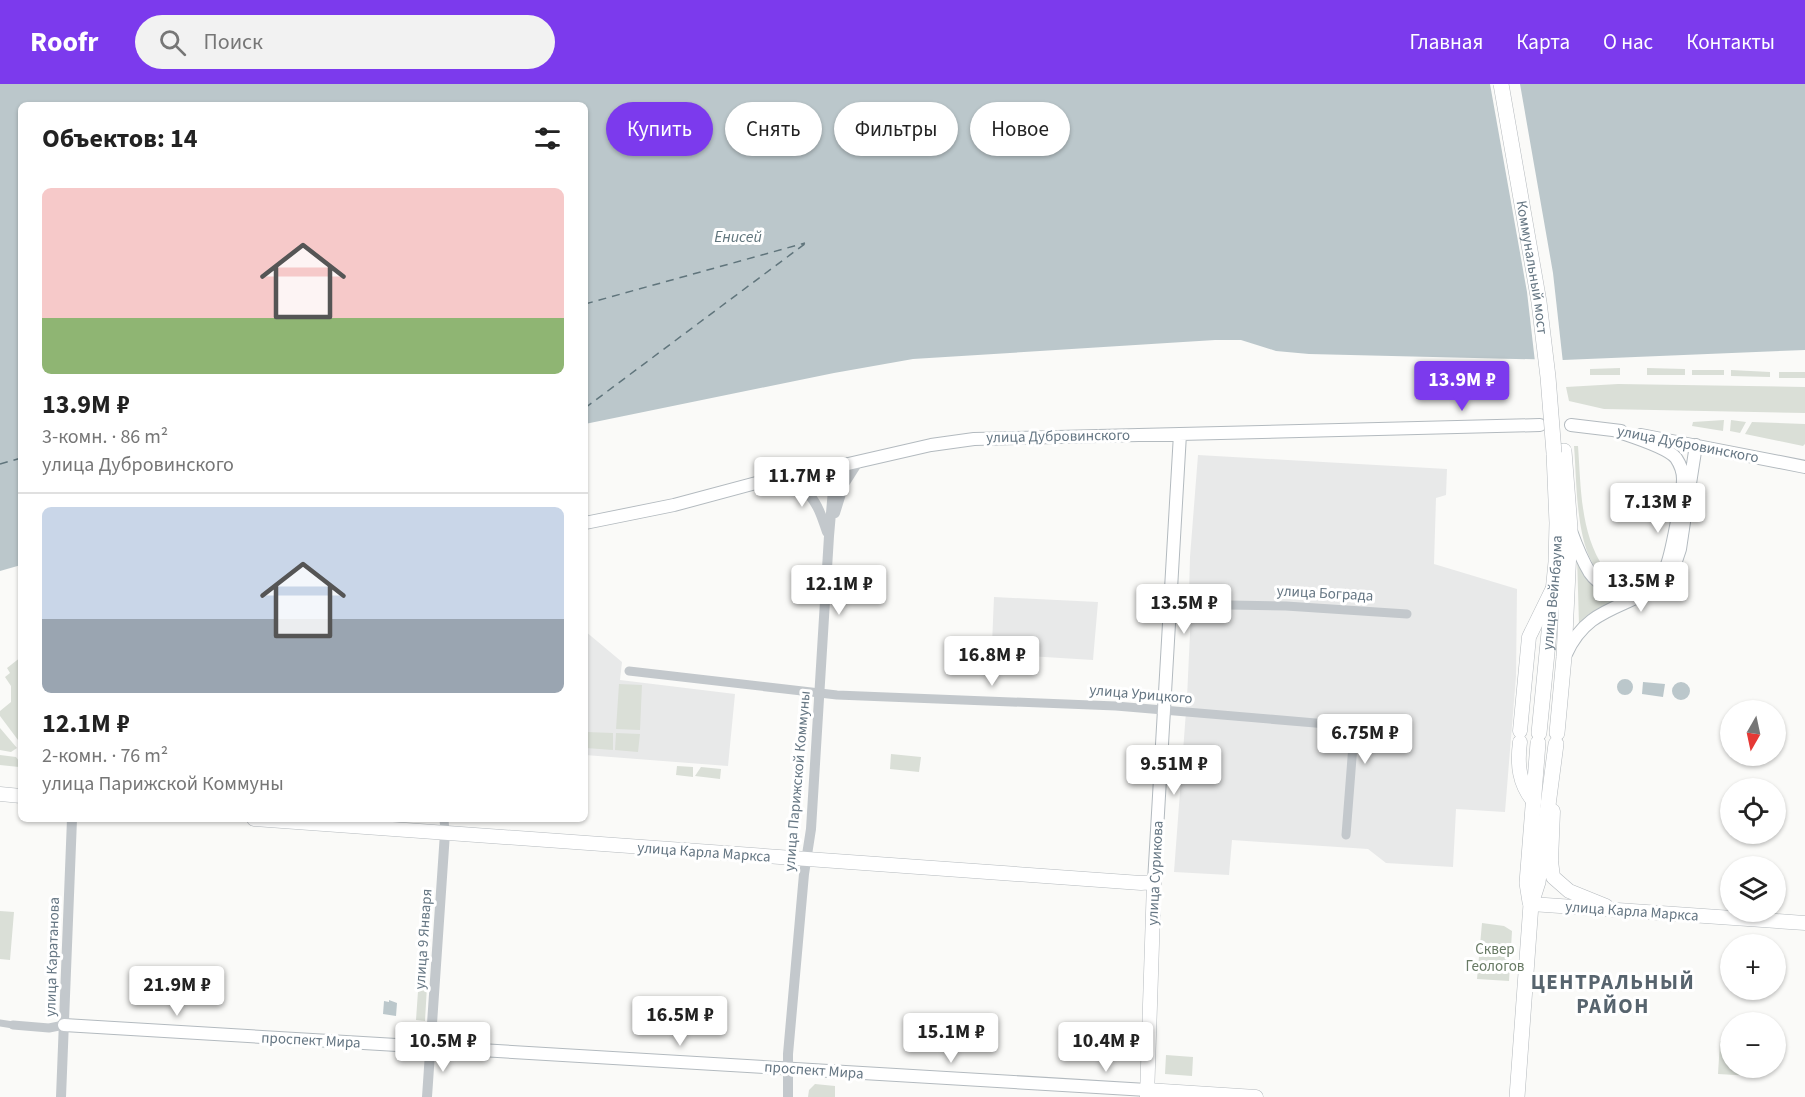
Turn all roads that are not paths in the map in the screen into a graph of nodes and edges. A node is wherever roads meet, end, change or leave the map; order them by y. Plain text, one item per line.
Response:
1 (1501, 84) edge
2 (1509, 84) edge
3 (1540, 425) dead end
4 (1571, 425) dead end
5 (1613, 430) junction
6 (1180, 434) junction
7 (1696, 445) junction
8 (1559, 452) junction
9 (858, 462) junction
10 (835, 467) junction
11 (1805, 467) edge
12 (776, 478) junction
13 (588, 522) edge
14 (1570, 528) junction
15 (828, 536) junction
16 (1552, 590) junction
17 (1170, 604) junction
18 (1407, 614) dead end
19 (1564, 657) junction
20 (628, 671) dead end
21 (819, 693) junction
22 (1164, 709) junction
23 (1554, 771) junction
24 (0, 794) edge
25 (18, 796) edge
26 (1534, 802) junction
27 (72, 822) edge
28 (292, 822) edge
29 (444, 822) edge
30 (445, 834) junction
31 (1346, 835) dead end
32 (806, 858) junction
33 (1154, 882) junction
34 (1531, 904) junction
35 (1620, 910) junction
36 (1805, 923) edge
37 (0, 1023) edge
38 (13, 1025) joint
39 (64, 1025) junction
40 (430, 1047) junction
41 (788, 1068) junction
42 (1147, 1094) edge
43 (61, 1097) edge
44 (427, 1097) edge
45 (788, 1097) edge
46 (1256, 1097) edge
47 (1517, 1097) edge

1 - 8 highway, Коммунальный мост, bridge
2 - 8 highway, Коммунальный мост
3 - 6 main road, улица Дубровинского
4 - 5 main road, улица Дубровинского
5 - 7 main road, улица Дубровинского
5 - 14 main road
6 - 9 main road, улица Дубровинского
6 - 17 main road, улица Сурикова
7 - 11 main road, улица Дубровинского
7 - 19 main road
8 - 14 highway, улица Вейнбаума
8 - 16 highway, улица Вейнбаума
9 - 10 main road, улица Дубровинского
9 - 15 street
10 - 12 main road, улица Дубровинского
10 - 15 street, улица Парижской Коммуны
12 - 13 main road, улица Дубровинского
12 - 15 street
14 - 19 highway, улица Вейнбаума
15 - 21 street, улица Парижской Коммуны
16 - 26 highway, улица Вейнбаума
16 - 26 main road
17 - 18 street, улица Бограда
17 - 22 main road, улица Сурикова
19 - 23 highway, улица Вейнбаума
20 - 21 street, улица Урицкого
21 - 22 street, улица Урицкого
21 - 32 street, улица Парижской Коммуны
22 - 31 street, улица Урицкого
22 - 33 main road, улица Сурикова
23 - 34 highway, улица Вейнбаума
23 - 35 main road
24 - 25 main road
26 - 34 highway, улица Вейнбаума
27 - 39 street, улица Каратанова
28 - 30 main road, улица Карла Маркса
29 - 30 street, улица 9 Января
30 - 32 main road, улица Карла Маркса
30 - 40 street, улица 9 Января
32 - 33 main road, улица Карла Маркса
32 - 41 street, улица Парижской Коммуны
33 - 42 main road, улица Сурикова
34 - 35 main road, улица Карла Маркса
34 - 47 highway, улица Вейнбаума
35 - 36 main road, улица Карла Маркса
37 - 38 street
38 - 39 street, проспект Мира
39 - 40 main road, проспект Мира
39 - 43 street, улица Каратанова
40 - 41 main road, проспект Мира
40 - 44 street, улица 9 Января
41 - 42 main road, проспект Мира
41 - 45 street, улица Парижской Коммуны
42 - 46 main road, проспект Мира

